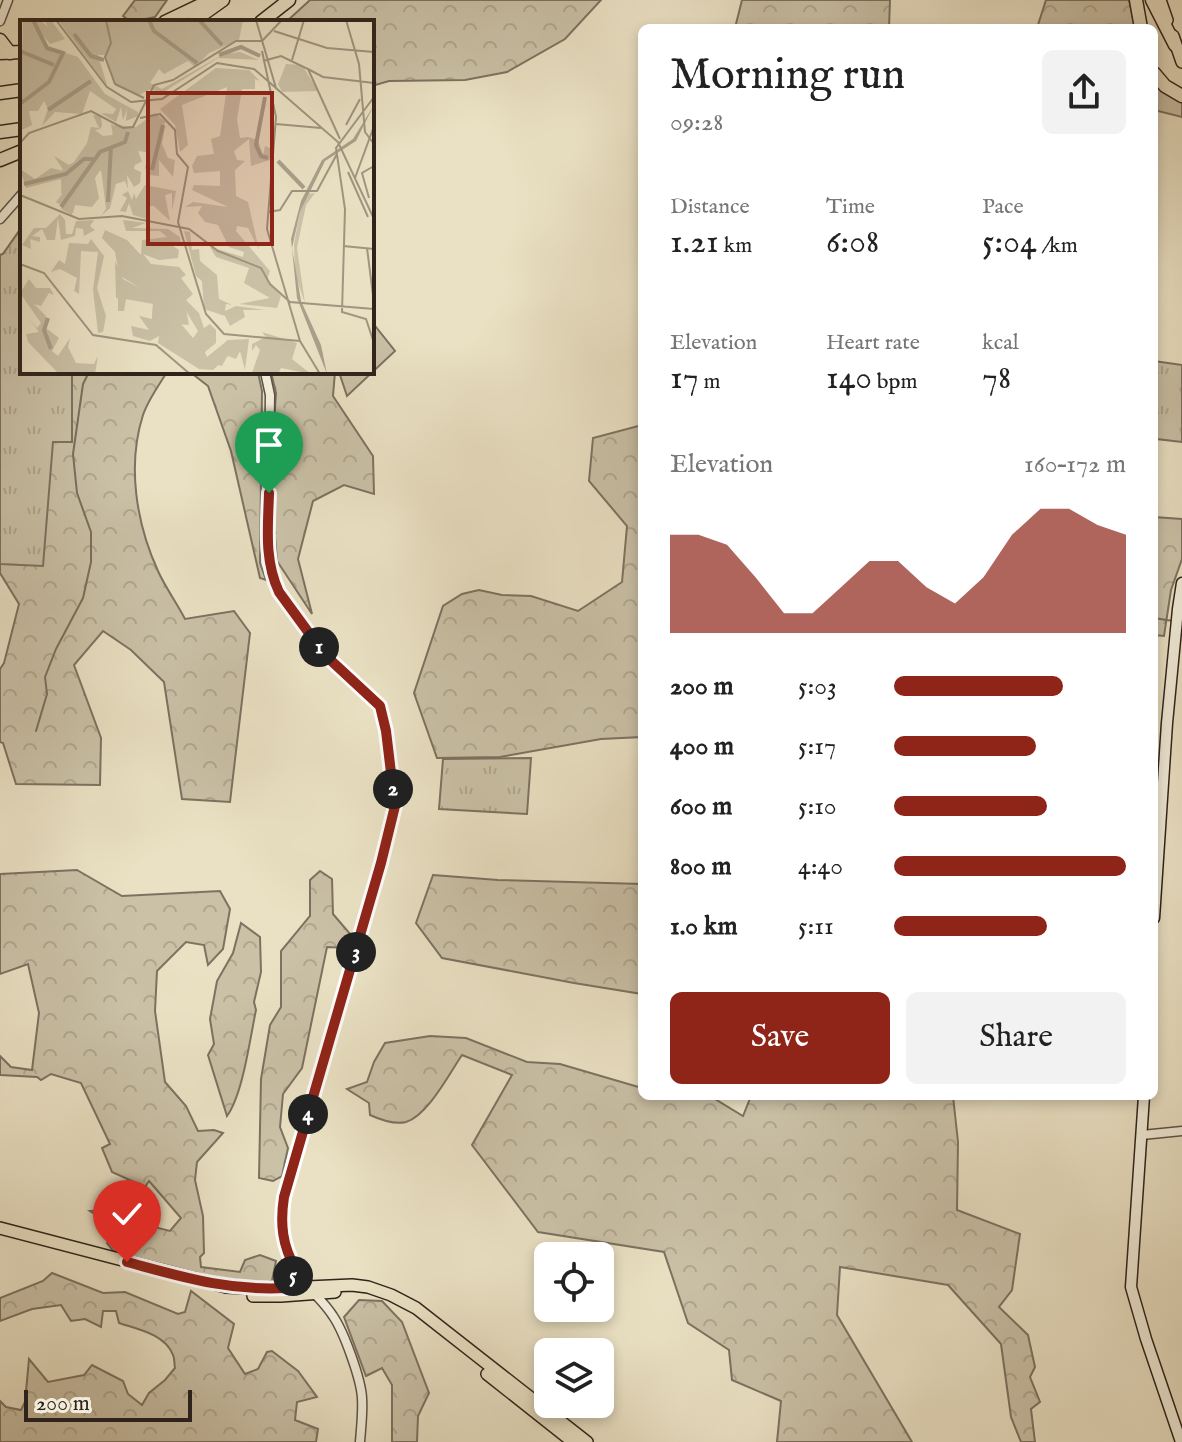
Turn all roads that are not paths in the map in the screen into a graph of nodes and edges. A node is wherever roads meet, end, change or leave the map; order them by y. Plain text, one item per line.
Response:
1 (8, 0) edge
2 (211, 0) edge
3 (223, 0) edge
4 (289, 0) edge
5 (300, 0) edge
6 (1136, 0) edge
7 (1152, 0) edge
8 (1160, 0) edge
9 (169, 20) edge
10 (195, 20) edge
11 (264, 20) edge
12 (275, 20) edge
13 (0, 21) edge
14 (1140, 24) edge
15 (0, 40) edge
16 (1175, 45) junction
17 (11, 53) edge
18 (1182, 62) edge
19 (1158, 78) edge
20 (20, 90) edge
21 (0, 93) edge
22 (1182, 96) edge
23 (20, 129) edge
24 (0, 132) edge
25 (20, 152) edge
26 (0, 160) edge
27 (20, 196) edge
28 (0, 219) edge
29 (265, 374) edge
30 (1182, 583) edge
31 (1158, 858) edge
32 (1144, 1100) edge
33 (1182, 1131) edge
34 (1142, 1135) junction
35 (0, 1228) edge
36 (0, 1235) edge
37 (296, 1269) junction
38 (286, 1288) junction
39 (311, 1290) junction
40 (360, 1442) edge
41 (573, 1442) edge
42 (587, 1442) edge
43 (1181, 1442) edge

1 - 13 street
2 - 9 highway
3 - 10 highway
4 - 11 highway
5 - 12 highway
6 - 14 highway
7 - 16 highway
8 - 16 main road
15 - 17 highway
16 - 18 main road
19 - 22 highway
20 - 21 highway
23 - 24 highway
25 - 26 highway
27 - 28 street
29 - 37 street
30 - 31 main road
32 - 34 main road
33 - 34 street
34 - 43 main road
35 - 38 main road
36 - 39 main road
37 - 38 street
37 - 39 street
38 - 39 main road
39 - 40 street
39 - 41 main road
39 - 42 main road

